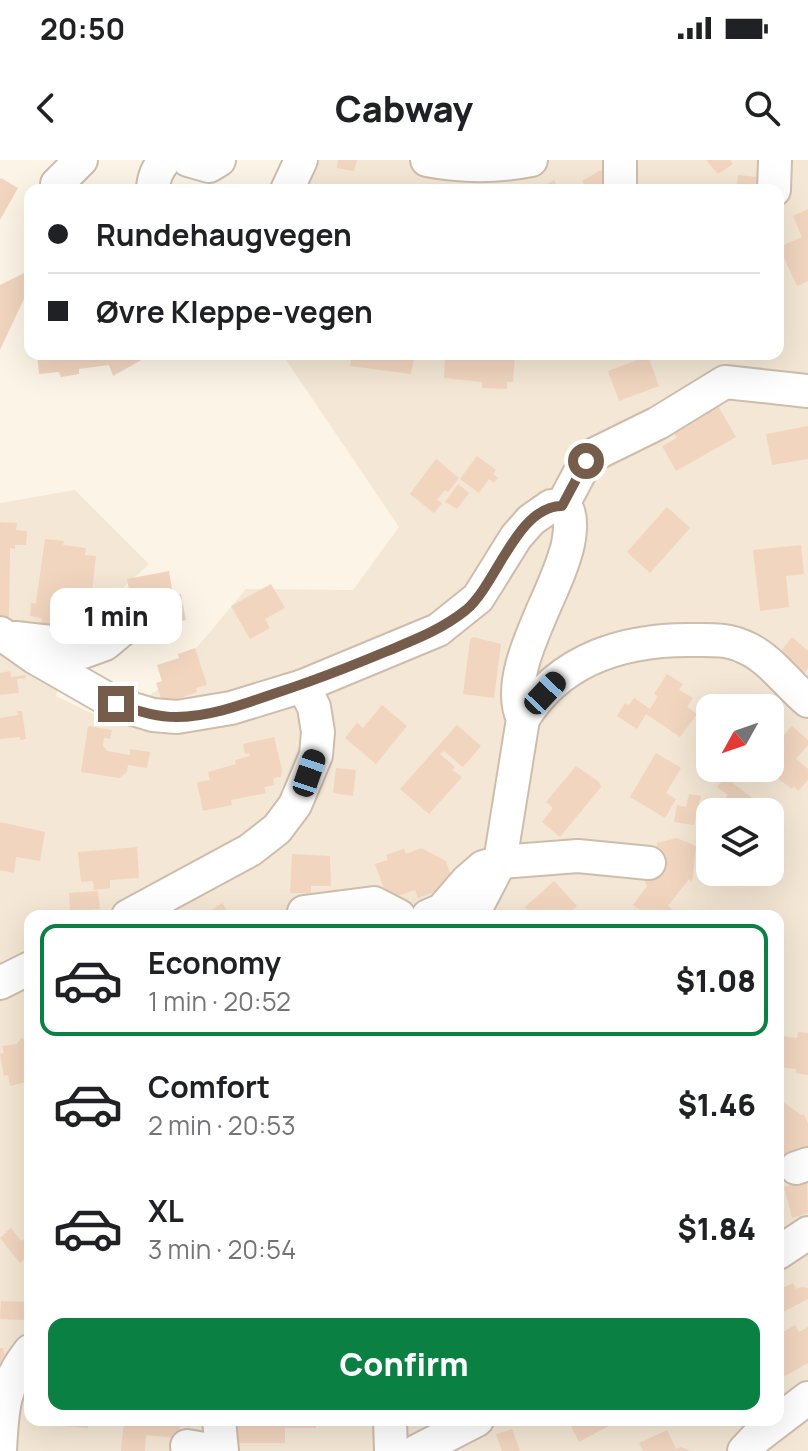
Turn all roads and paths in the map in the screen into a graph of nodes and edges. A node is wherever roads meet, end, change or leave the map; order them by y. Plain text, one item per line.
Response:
1 (81, 160) edge
2 (165, 160) edge
3 (188, 160) edge
4 (219, 160) edge
5 (301, 160) edge
6 (427, 160) edge
7 (531, 160) edge
8 (620, 160) edge
9 (775, 160) edge
10 (57, 184) dead end
11 (153, 184) edge
12 (290, 184) edge
13 (620, 184) edge
14 (774, 184) edge
15 (808, 391) edge
16 (562, 506) junction
17 (123, 629) dead end
18 (2, 634) edge
19 (303, 686) junction
20 (808, 701) edge
21 (523, 719) junction
22 (500, 862) junction
23 (649, 863) dead end
24 (387, 909) edge
25 (145, 910) edge
26 (359, 910) edge
27 (442, 910) edge
28 (475, 910) edge
29 (24, 971) edge
30 (0, 983) edge
31 (808, 1233) edge
32 (784, 1249) edge
33 (24, 1359) edge
34 (808, 1398) edge
35 (784, 1417) edge
36 (220, 1426) edge
37 (390, 1426) edge
38 (465, 1426) edge
39 (773, 1426) edge
40 (808, 1427) edge
41 (754, 1441) edge
42 (0, 1451) edge
43 (222, 1451) edge
44 (391, 1451) edge
45 (417, 1451) edge

1 - 10 street
2 - 11 street
3 - 4 street
5 - 12 street
6 - 7 street
8 - 13 street
9 - 14 street
15 - 16 street
16 - 19 street
16 - 21 street
17 - 18 street
18 - 19 street
19 - 25 street
20 - 21 street
21 - 22 street
22 - 23 street
22 - 27 street
22 - 28 street
24 - 26 street
29 - 30 street
31 - 32 street
33 - 42 street
34 - 35 street
36 - 43 street
37 - 44 street
38 - 45 street
39 - 41 street
40 - 41 street

